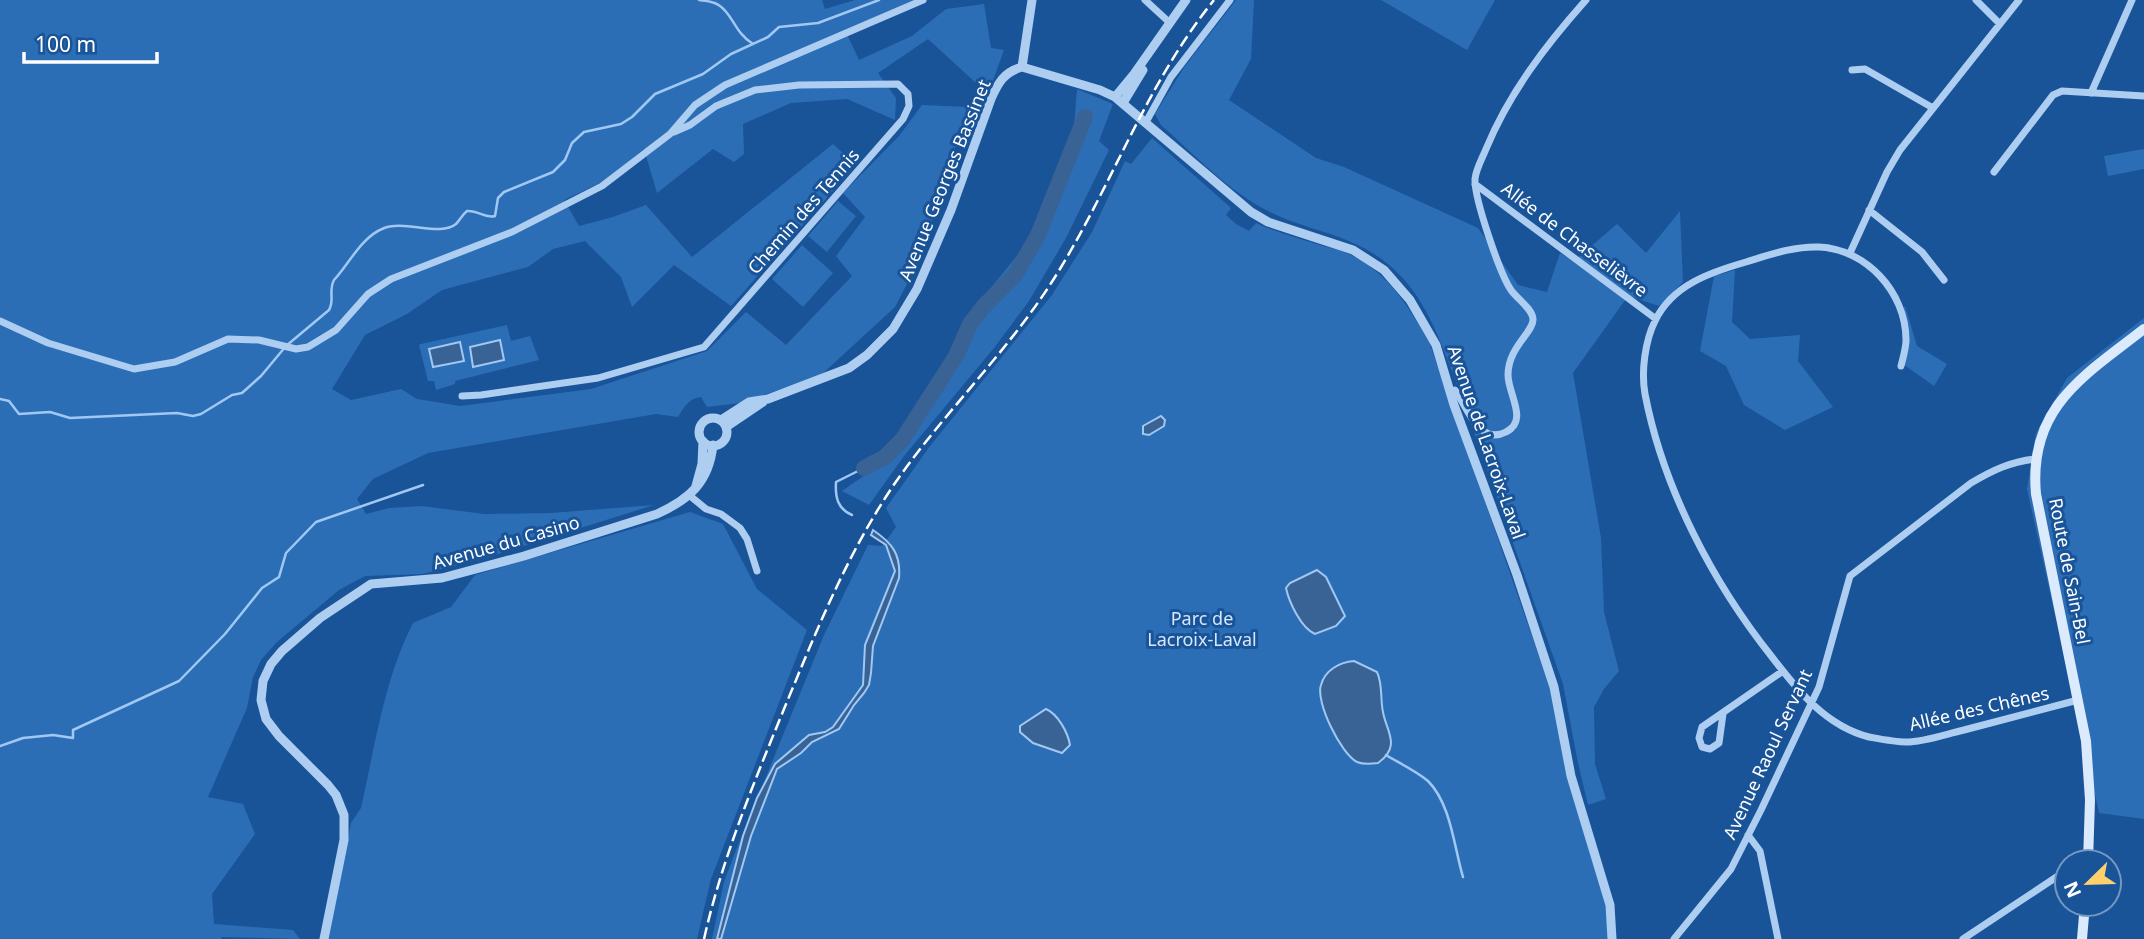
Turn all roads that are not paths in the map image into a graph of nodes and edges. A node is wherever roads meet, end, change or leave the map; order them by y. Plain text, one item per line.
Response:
1 (923, 0) edge
2 (1032, 0) edge
3 (1145, 0) edge
4 (1186, 0) edge
5 (1230, 0) edge
6 (1586, 0) edge
7 (1976, 0) edge
8 (2019, 0) edge
9 (2132, 0) edge
10 (1170, 23) junction
11 (2000, 24) junction
12 (1022, 67) junction
13 (1852, 70) dead end
14 (2091, 93) junction
15 (2144, 96) edge
16 (1115, 97) junction
17 (1123, 103) junction
18 (1933, 108) junction
19 (1146, 122) junction
20 (670, 134) junction
21 (1994, 172) dead end
22 (1475, 184) junction
23 (1870, 210) junction
24 (1850, 253) junction
25 (1944, 280) dead end
26 (1656, 319) junction
27 (0, 321) edge
28 (2144, 329) edge
29 (1901, 366) dead end
30 (1450, 392) junction
31 (462, 396) dead end
32 (724, 424) junction
33 (703, 441) junction
34 (713, 446) junction
35 (2035, 459) junction
36 (696, 486) junction
37 (689, 495) junction
38 (757, 571) dead end
39 (1783, 671) junction
40 (2078, 700) junction
41 (1812, 704) junction
42 (1723, 714) junction
43 (1748, 835) junction
44 (2088, 848) edge
45 (2053, 879) edge
46 (2084, 918) edge
47 (324, 939) edge
48 (1612, 939) edge
49 (1674, 939) edge
50 (1778, 939) edge
51 (1963, 939) edge
52 (2082, 939) edge

1 - 20 street
2 - 12 street
3 - 10 street
4 - 10 street
5 - 19 street
6 - 22 street
7 - 11 street
8 - 11 street
9 - 14 street
10 - 16 street
10 - 17 street
11 - 18 street
12 - 16 street, Avenue de Lacroix-Laval
12 - 32 street, Avenue Georges Bassinet
13 - 18 street
14 - 15 street
14 - 21 street
16 - 17 street, Avenue de Lacroix-Laval
17 - 19 street, Avenue de Lacroix-Laval
18 - 23 street
19 - 30 street, Avenue de Lacroix-Laval
20 - 27 street
20 - 31 street, Chemin des Tennis
22 - 26 street, Allée de Chasselièvre
22 - 30 street
23 - 24 street
23 - 25 street
24 - 26 street
24 - 29 street
26 - 39 street, Allée des Chênes
28 - 35 main road, Route de Sain-Bel
30 - 48 street, Avenue de Lacroix-Laval
32 - 33 street
32 - 34 street
33 - 34 street
33 - 36 street, Avenue du Casino
34 - 36 street, Avenue du Casino
35 - 40 main road, Route de Sain-Bel
35 - 41 street, Avenue Raoul Servant
36 - 37 street, Avenue du Casino
37 - 38 street
37 - 47 street, Avenue du Casino
39 - 41 street, Allée des Chênes
39 - 42 street
40 - 41 street, Allée des Chênes
40 - 44 main road, Route de Sain-Bel
41 - 43 street, Avenue Raoul Servant
42 - 42 street
43 - 49 street, Avenue Raoul Servant
43 - 50 street
45 - 51 street
46 - 52 main road

